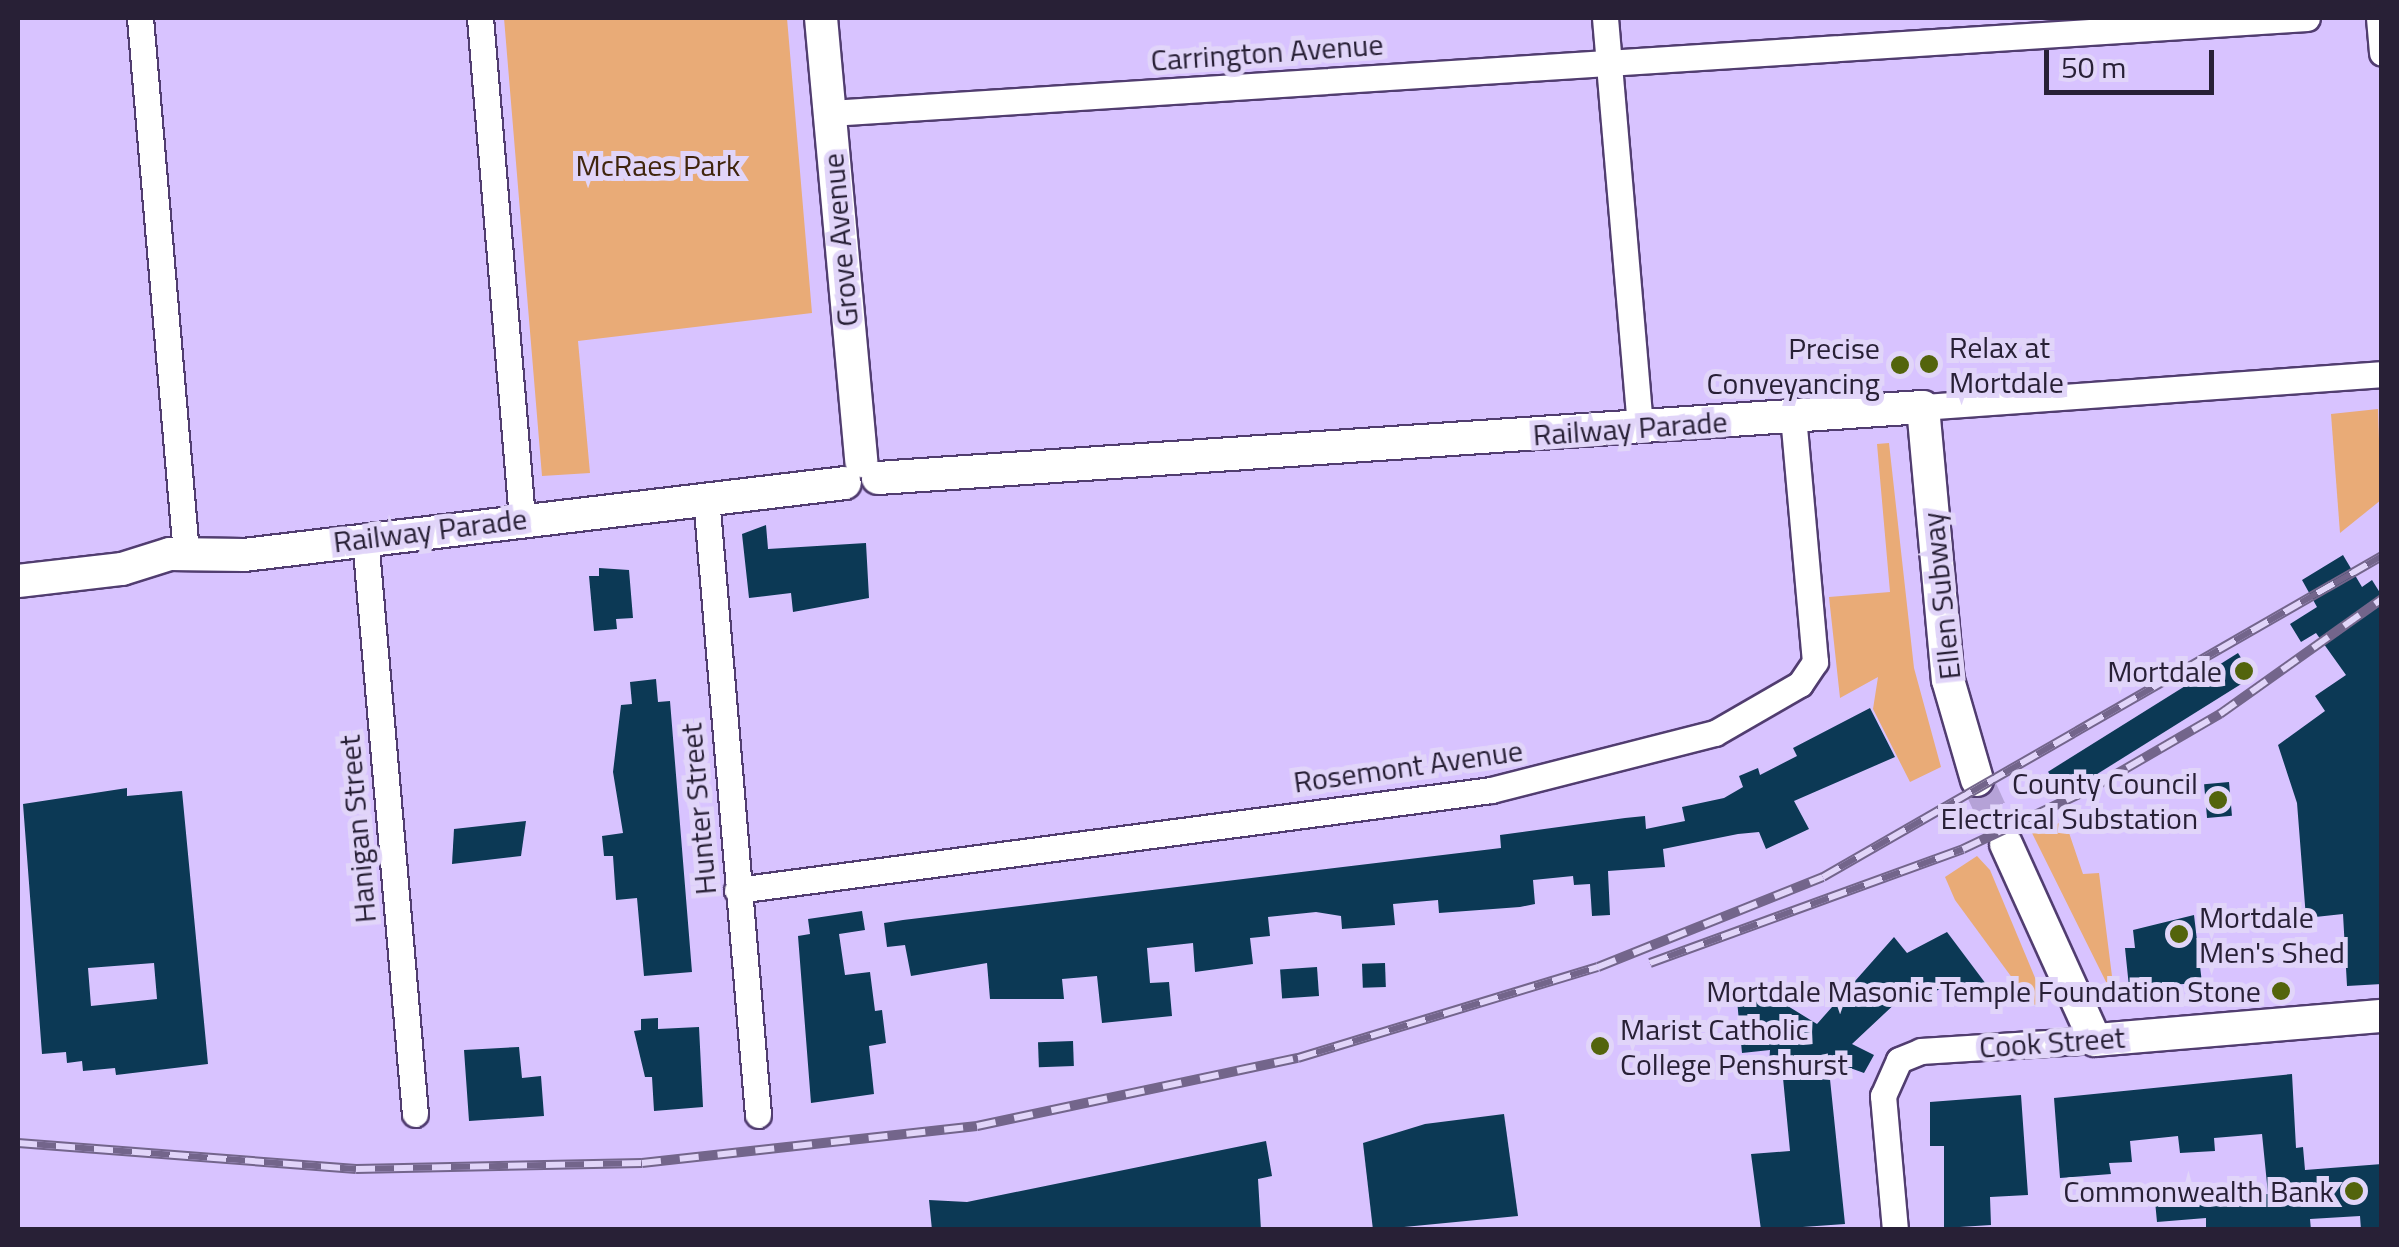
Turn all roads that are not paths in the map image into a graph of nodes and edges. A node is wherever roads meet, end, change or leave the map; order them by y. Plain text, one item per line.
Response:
1 (140, 18) edge
2 (480, 18) edge
3 (821, 18) edge
4 (1605, 18) edge
5 (2307, 18) edge
6 (2379, 18) edge
7 (2382, 52) edge
8 (1609, 62) junction
9 (830, 113) junction
10 (2382, 374) edge
11 (1923, 407) junction
12 (1792, 417) junction
13 (1640, 428) junction
14 (861, 474) junction
15 (706, 497) junction
16 (522, 518) junction
17 (365, 538) junction
18 (186, 553) junction
19 (18, 581) edge
20 (1978, 780) tunnel mouth
21 (2006, 844) tunnel mouth
22 (738, 890) junction
23 (2382, 1016) edge
24 (2095, 1040) junction
25 (414, 1114) dead end
26 (758, 1115) dead end
27 (1895, 1230) edge

1 - 18 street
2 - 16 street
3 - 9 street, Grove Avenue
4 - 8 street
5 - 8 street, Carrington Avenue
6 - 7 street
8 - 9 street, Carrington Avenue
8 - 13 street
9 - 14 street, Grove Avenue
10 - 11 street, Railway Parade
11 - 12 street, Railway Parade
11 - 20 street, Ellen Subway
12 - 13 street, Railway Parade
12 - 22 street, Rosemont Avenue
13 - 14 street, Railway Parade
14 - 15 street, Railway Parade
15 - 16 street, Railway Parade
15 - 22 street, Hunter Street
16 - 17 street, Railway Parade
17 - 18 street, Railway Parade
17 - 25 street, Hanigan Street
18 - 19 street, Railway Parade
21 - 24 street
22 - 26 street, Hunter Street
23 - 24 street, Cook Street
24 - 27 street, Cook Street

